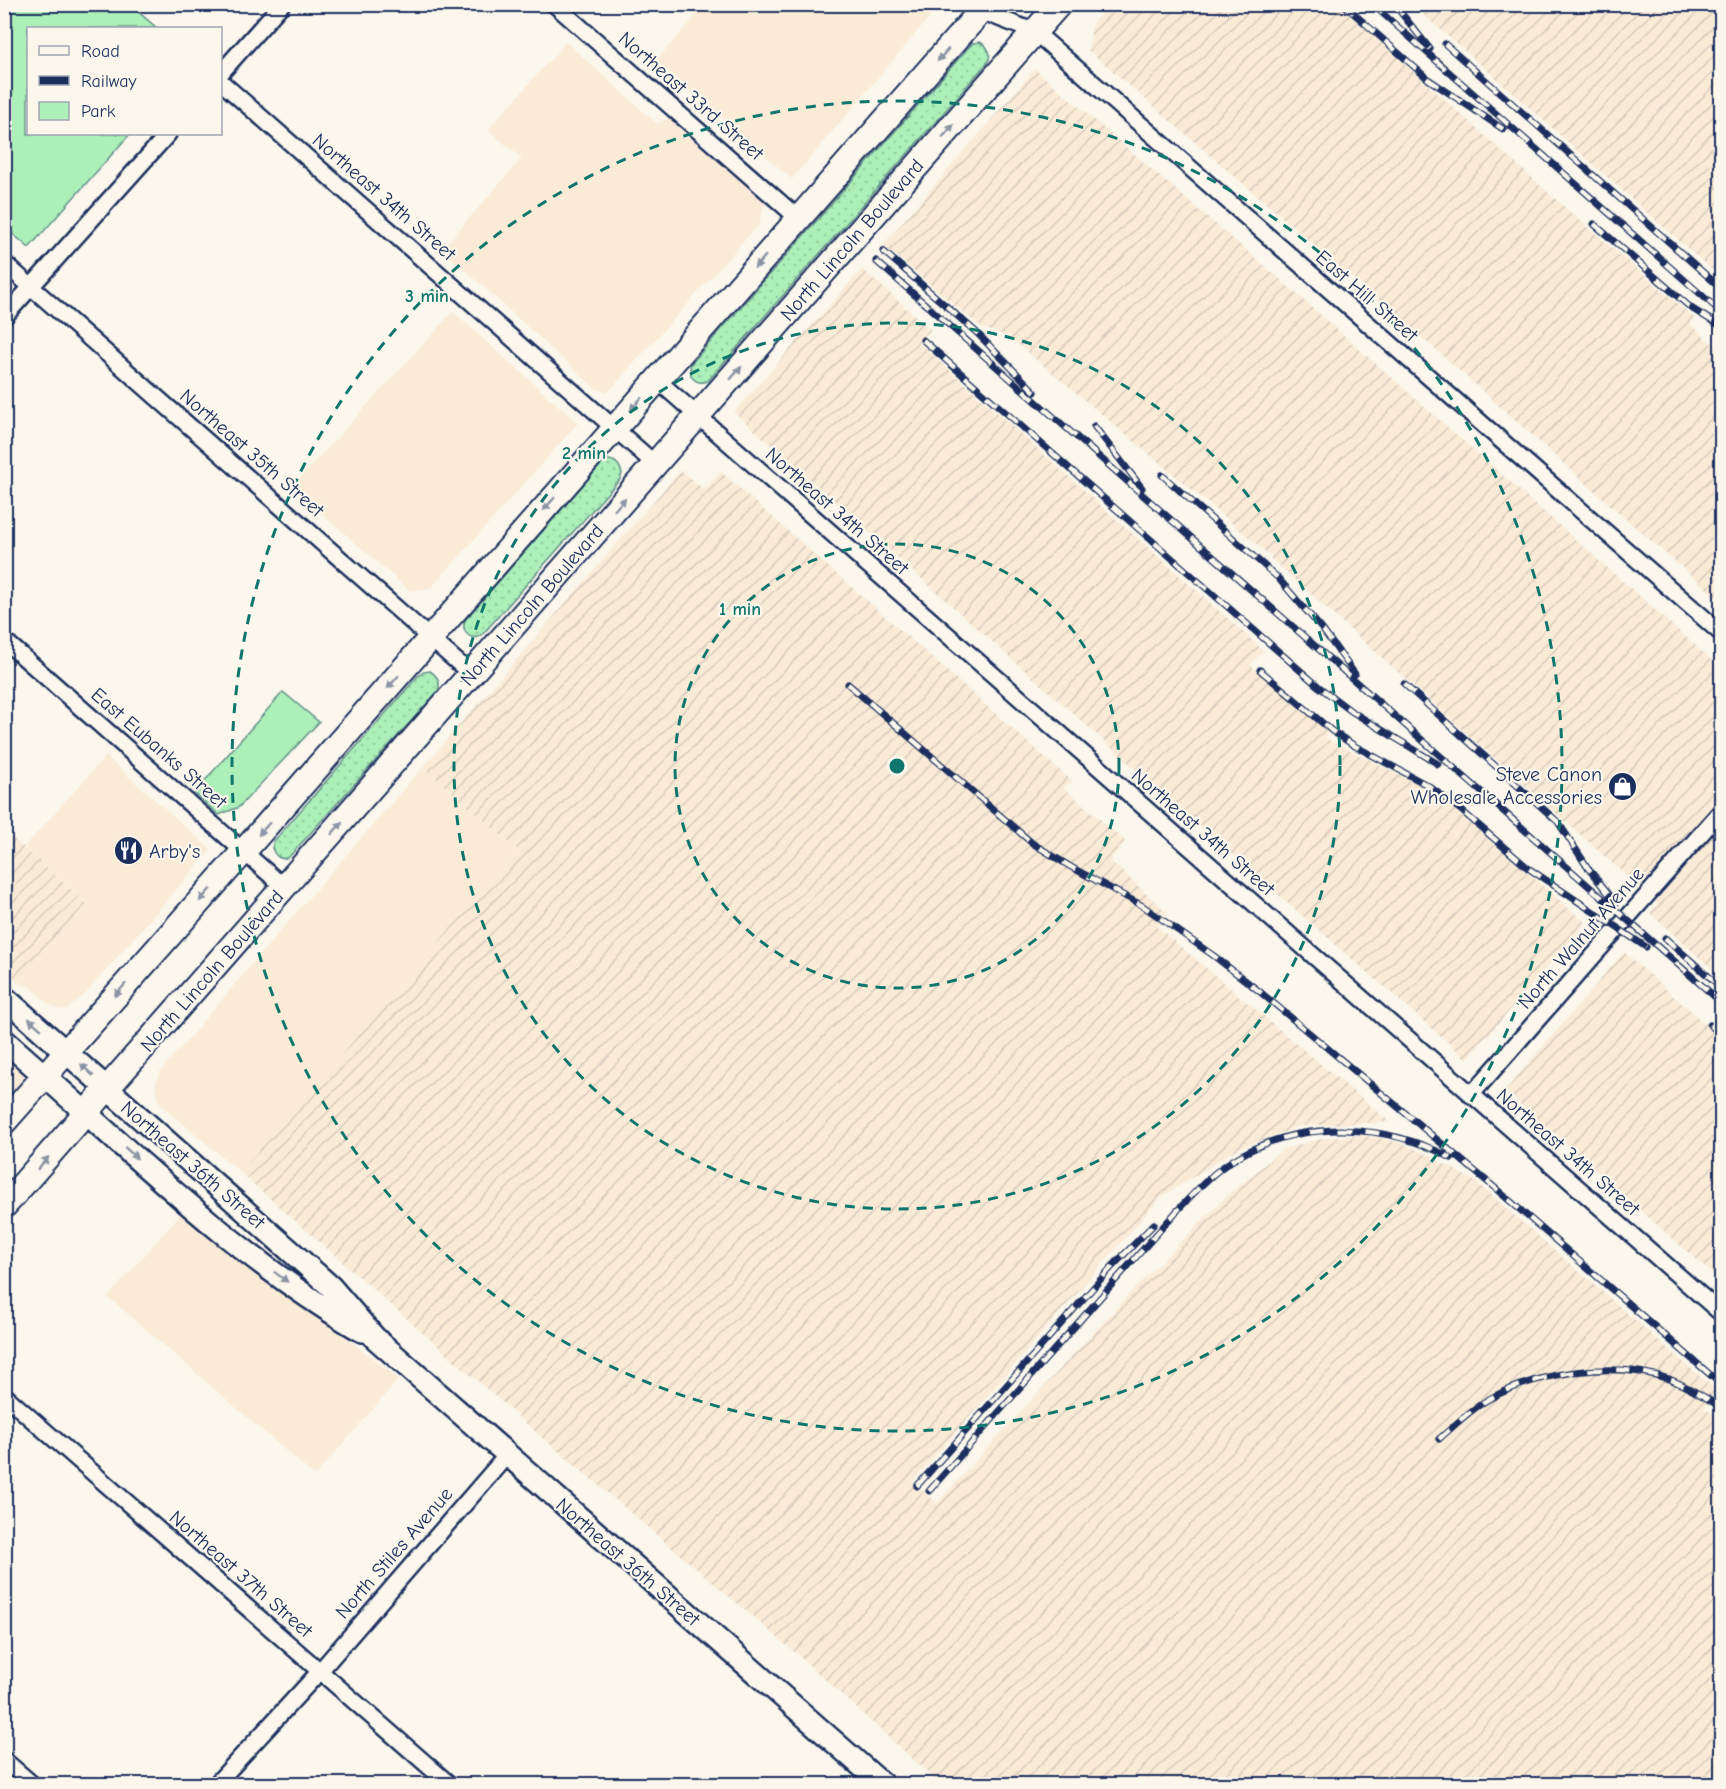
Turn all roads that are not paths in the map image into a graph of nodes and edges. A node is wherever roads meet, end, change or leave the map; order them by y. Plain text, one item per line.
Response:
1 (282, 4) edge
2 (554, 4) edge
3 (1059, 4) edge
4 (981, 7) edge
5 (1035, 32) junction
6 (222, 72) edge
7 (222, 83) edge
8 (167, 135) edge
9 (799, 219) junction
10 (4, 264) edge
11 (30, 287) junction
12 (4, 316) edge
13 (657, 380) junction
14 (697, 417) junction
15 (615, 428) junction
16 (655, 464) junction
17 (1722, 634) edge
18 (431, 638) junction
19 (4, 640) edge
20 (471, 674) junction
21 (1722, 810) edge
22 (244, 852) junction
23 (285, 888) junction
24 (4, 997) edge
25 (4, 1040) edge
26 (66, 1050) junction
27 (45, 1075) junction
28 (108, 1090) junction
29 (1471, 1095) junction
30 (87, 1114) junction
31 (4, 1122) edge
32 (4, 1206) edge
33 (1722, 1314) edge
34 (375, 1338) junction
35 (4, 1395) edge
36 (507, 1455) junction
37 (320, 1671) junction
38 (4, 1760) edge
39 (32, 1785) edge
40 (216, 1785) edge
41 (449, 1785) edge
42 (882, 1785) edge

1 - 6 street
2 - 9 street, Northeast 33rd Street
3 - 5 main road, North Lincoln Boulevard
4 - 5 street, East Hill Street
4 -> 9 main road
14 -> 5 main road, North Lincoln Boulevard
5 - 17 street, East Hill Street
7 - 15 street, Northeast 34th Street
8 - 11 street
9 -> 13 main road
10 - 11 street, Northeast 35th Street
11 - 12 street
11 - 18 street, Northeast 35th Street
13 - 14 street, Northeast 34th Street
13 -> 15 main road
14 - 16 main road, North Lincoln Boulevard
14 - 29 street, Northeast 34th Street
15 - 16 street, Northeast 34th Street
15 -> 18 main road
20 -> 16 main road, North Lincoln Boulevard
18 - 20 street, Northeast 35th Street
18 -> 22 main road
19 - 22 street, East Eubanks Street
23 -> 20 main road, North Lincoln Boulevard
21 - 29 street, North Walnut Avenue
22 - 23 street, East Eubanks Street
22 -> 26 main road
23 - 28 main road, North Lincoln Boulevard
26 -> 24 main road, Northeast 36th Street
25 - 27 main road, Northeast 36th Street
26 - 27 main road
28 -> 26 main road, Northeast 36th Street
27 - 30 main road, Northeast 36th Street
27 - 31 main road
28 - 30 main road, North Lincoln Boulevard
28 - 34 main road, Northeast 36th Street
29 - 33 street, Northeast 34th Street
32 -> 30 main road, North Lincoln Boulevard
30 -> 34 main road, Northeast 36th Street
34 - 36 main road, Northeast 36th Street
35 - 37 street, Northeast 37th Street
36 - 37 street, North Stiles Avenue
36 - 42 main road, Northeast 36th Street
37 - 40 street, North Stiles Avenue
37 - 41 street, Northeast 37th Street
38 - 39 street

